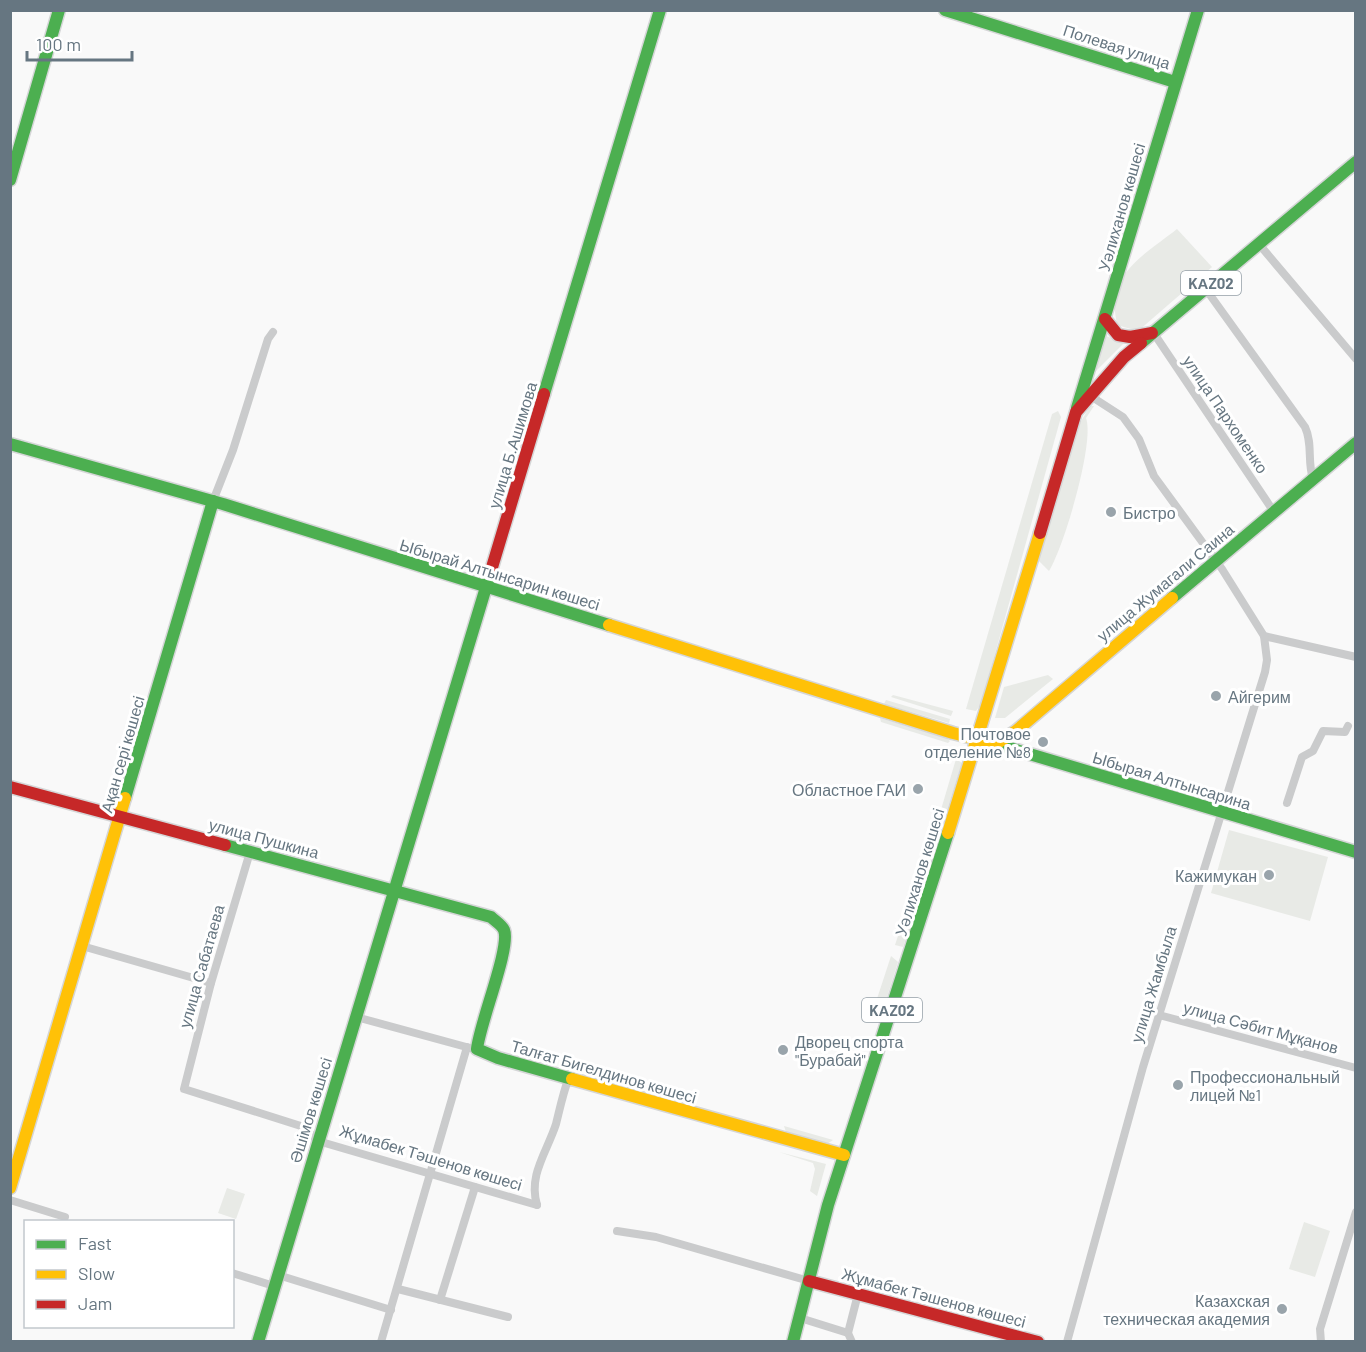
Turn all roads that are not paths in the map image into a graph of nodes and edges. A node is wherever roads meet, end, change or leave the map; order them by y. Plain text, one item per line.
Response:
1 (59, 10) edge
2 (660, 10) edge
3 (945, 10) edge
4 (1198, 10) edge
5 (1175, 82) junction
6 (1356, 162) edge
7 (10, 180) edge
8 (1258, 243) junction
9 (1205, 288) junction
10 (1105, 319) junction
11 (1153, 332) junction
12 (273, 333) dead end
13 (1356, 359) edge
14 (1089, 395) junction
15 (1076, 412) junction
16 (1356, 443) edge
17 (10, 444) edge
18 (1313, 479) junction
19 (213, 501) junction
20 (1274, 512) junction
21 (1215, 561) junction
22 (486, 587) junction
23 (1264, 636) junction
24 (1356, 657) edge
25 (1348, 726) dead end
26 (978, 740) junction
27 (996, 744) junction
28 (10, 787) edge
29 (1287, 802) dead end
30 (1221, 813) junction
31 (121, 818) junction
32 (250, 852) junction
33 (1356, 852) edge
34 (393, 888) junction
35 (82, 946) junction
36 (211, 983) junction
37 (1159, 1015) junction
38 (356, 1017) junction
39 (472, 1048) junction
40 (1356, 1068) edge
41 (569, 1077) junction
42 (184, 1089) joint
43 (318, 1141) junction
44 (844, 1155) junction
45 (432, 1174) junction
46 (475, 1186) junction
47 (10, 1188) edge
48 (10, 1200) edge
49 (1355, 1213) edge
50 (65, 1217) dead end
51 (617, 1231) dead end
52 (234, 1273) edge
53 (276, 1281) junction
54 (809, 1281) junction
55 (398, 1288) junction
56 (858, 1294) junction
57 (440, 1300) junction
58 (391, 1310) junction
59 (508, 1317) dead end
60 (800, 1318) junction
61 (850, 1337) edge
62 (258, 1341) edge
63 (381, 1341) edge
64 (791, 1341) edge
65 (1038, 1341) edge
66 (1067, 1341) edge
67 (1321, 1341) edge

1 - 7 main road
2 - 22 main road, улица Б.Ашимова
3 - 5 main road, Полевая улица
4 - 5 main road, Уәлиханов көшесі
5 - 10 main road, Уәлиханов көшесі
6 - 8 main road, Уәлиханов көшесі / KАZ02
8 - 9 main road, Уәлиханов көшесі / KАZ02
8 - 13 street
9 - 11 main road, Уәлиханов көшесі / KАZ02
9 - 18 street
10 - 11 main road
10 - 15 main road, Уәлиханов көшесі
11 - 14 main road, Уәлиханов көшесі / KАZ02
11 - 20 street, улица Пархоменко
12 - 19 street, Ақан сері көшесі
14 - 15 main road, Уәлиханов көшесі / KАZ02
14 - 21 street
15 - 26 main road, Уәлиханов көшесі / KАZ02
16 - 18 main road, улица Жумагали Саина
17 - 19 main road, Ыбырай Алтынсарин көшесі
18 - 20 main road, улица Жумагали Саина
19 - 22 main road, Ыбырай Алтынсарин көшесі
19 - 31 main road, Ақан сері көшесі
20 - 21 main road, улица Жумагали Саина
21 - 23 street
21 - 27 main road, улица Жумагали Саина
22 - 26 main road, Ыбырай Алтынсарин көшесі
22 - 34 main road, улица Б.Ашимова
23 - 24 street
23 - 30 street, улица Жамбыла
25 - 29 street
26 - 27 main road, Ыбырая Алтынсарина
26 - 44 main road, Уәлиханов көшесі / KАZ02
27 - 30 main road, Ыбырая Алтынсарина
28 - 31 main road, улица Пушкина
30 - 33 main road, Ыбырая Алтынсарина
30 - 37 street, улица Жамбыла
31 - 32 main road, улица Пушкина
31 - 35 main road, Ақан сері көшесі
32 - 34 main road, улица Пушкина
32 - 36 street, улица Сабатаева
34 - 38 main road, Әшімов көшесі
34 - 39 main road, улица Пушкина
35 - 36 street
35 - 47 main road, Ақан сері көшесі
36 - 42 street, улица Сабатаева
37 - 40 street, улица Сәбит Мұқанов
37 - 66 street, улица Жамбыла
38 - 39 street, Талғат Бигелдинов көшесі
38 - 43 main road, Әшімов көшесі
39 - 41 main road, Талғат Бигелдинов көшесі
39 - 45 street
41 - 44 main road, Талғат Бигелдинов көшесі
41 - 46 street, Жұмабек Тәшенов көшесі
42 - 43 street, Жұмабек Тәшенов көшесі
43 - 45 street, Жұмабек Тәшенов көшесі
43 - 53 main road, Әшімов көшесі
44 - 54 main road, Уәлиханов көшесі / KАZ02
45 - 46 street, Жұмабек Тәшенов көшесі
45 - 55 street
46 - 57 street
48 - 50 street
49 - 67 street
51 - 54 street, Жұмабек Тәшенов көшесі
52 - 53 street
53 - 58 street
53 - 62 main road, Әшімов көшесі
54 - 56 main road, Жұмабек Тәшенов көшесі
54 - 60 main road, Уәлиханов көшесі / KАZ02
54 - 64 main road, KАZ02
55 - 57 street
55 - 58 street
56 - 61 street
56 - 65 main road, Жұмабек Тәшенов көшесі
57 - 59 street
58 - 63 street
60 - 61 street
60 - 64 main road, Уәлиханов көшесі / KАZ02

